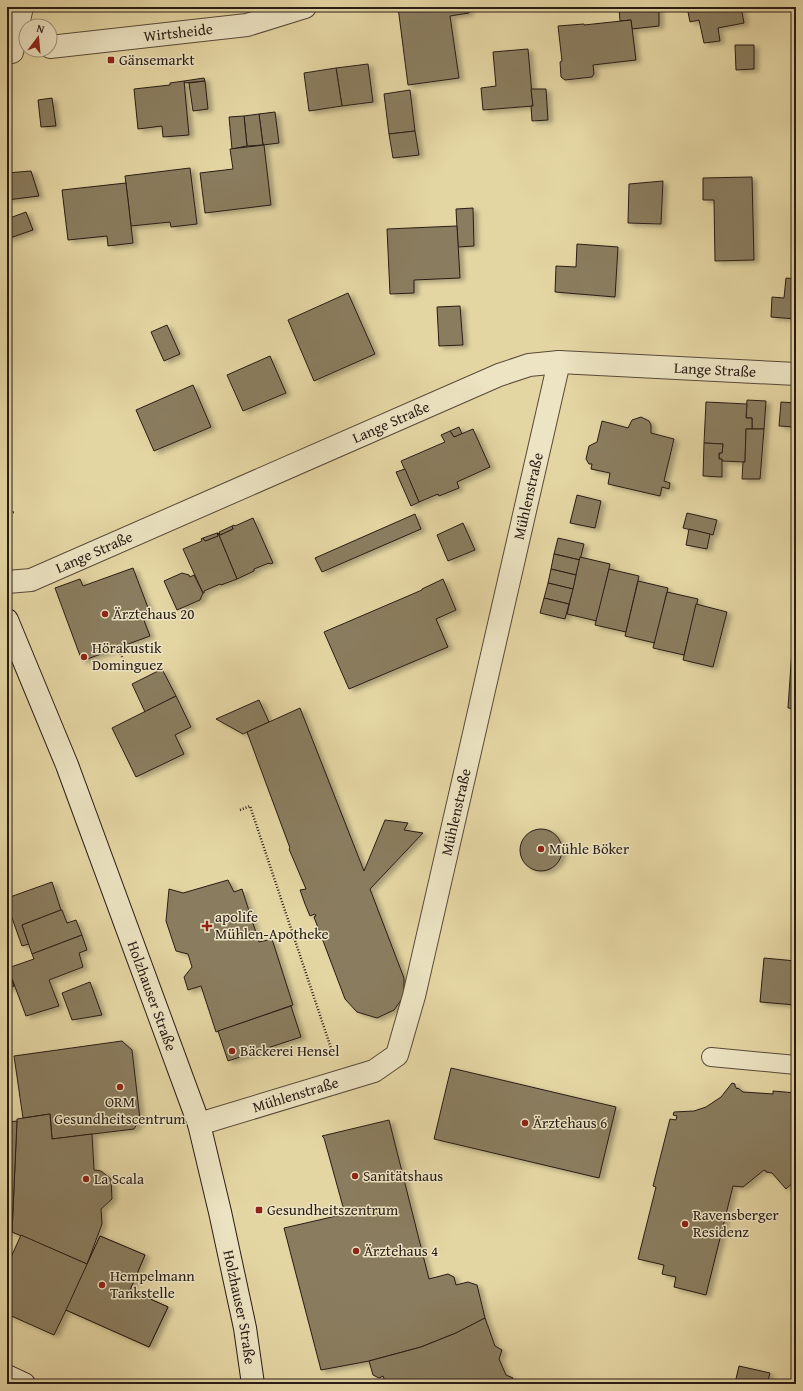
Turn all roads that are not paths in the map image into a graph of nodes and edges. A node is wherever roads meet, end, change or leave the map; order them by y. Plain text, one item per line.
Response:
1 (22, 7) edge
2 (305, 7) edge
3 (58, 46) edge
4 (15, 51) edge
5 (559, 362) junction
6 (796, 374) edge
7 (7, 582) edge
8 (7, 620) edge
9 (711, 1056) dead end
10 (796, 1065) edge
11 (199, 1124) junction
12 (253, 1384) edge

1 - 4 street
2 - 3 street, Wirtsheide
5 - 6 street, Lange Straße
5 - 7 street, Lange Straße
5 - 11 street, Mühlenstraße
8 - 11 street, Holzhauser Straße
9 - 10 lane
11 - 12 street, Holzhauser Straße

